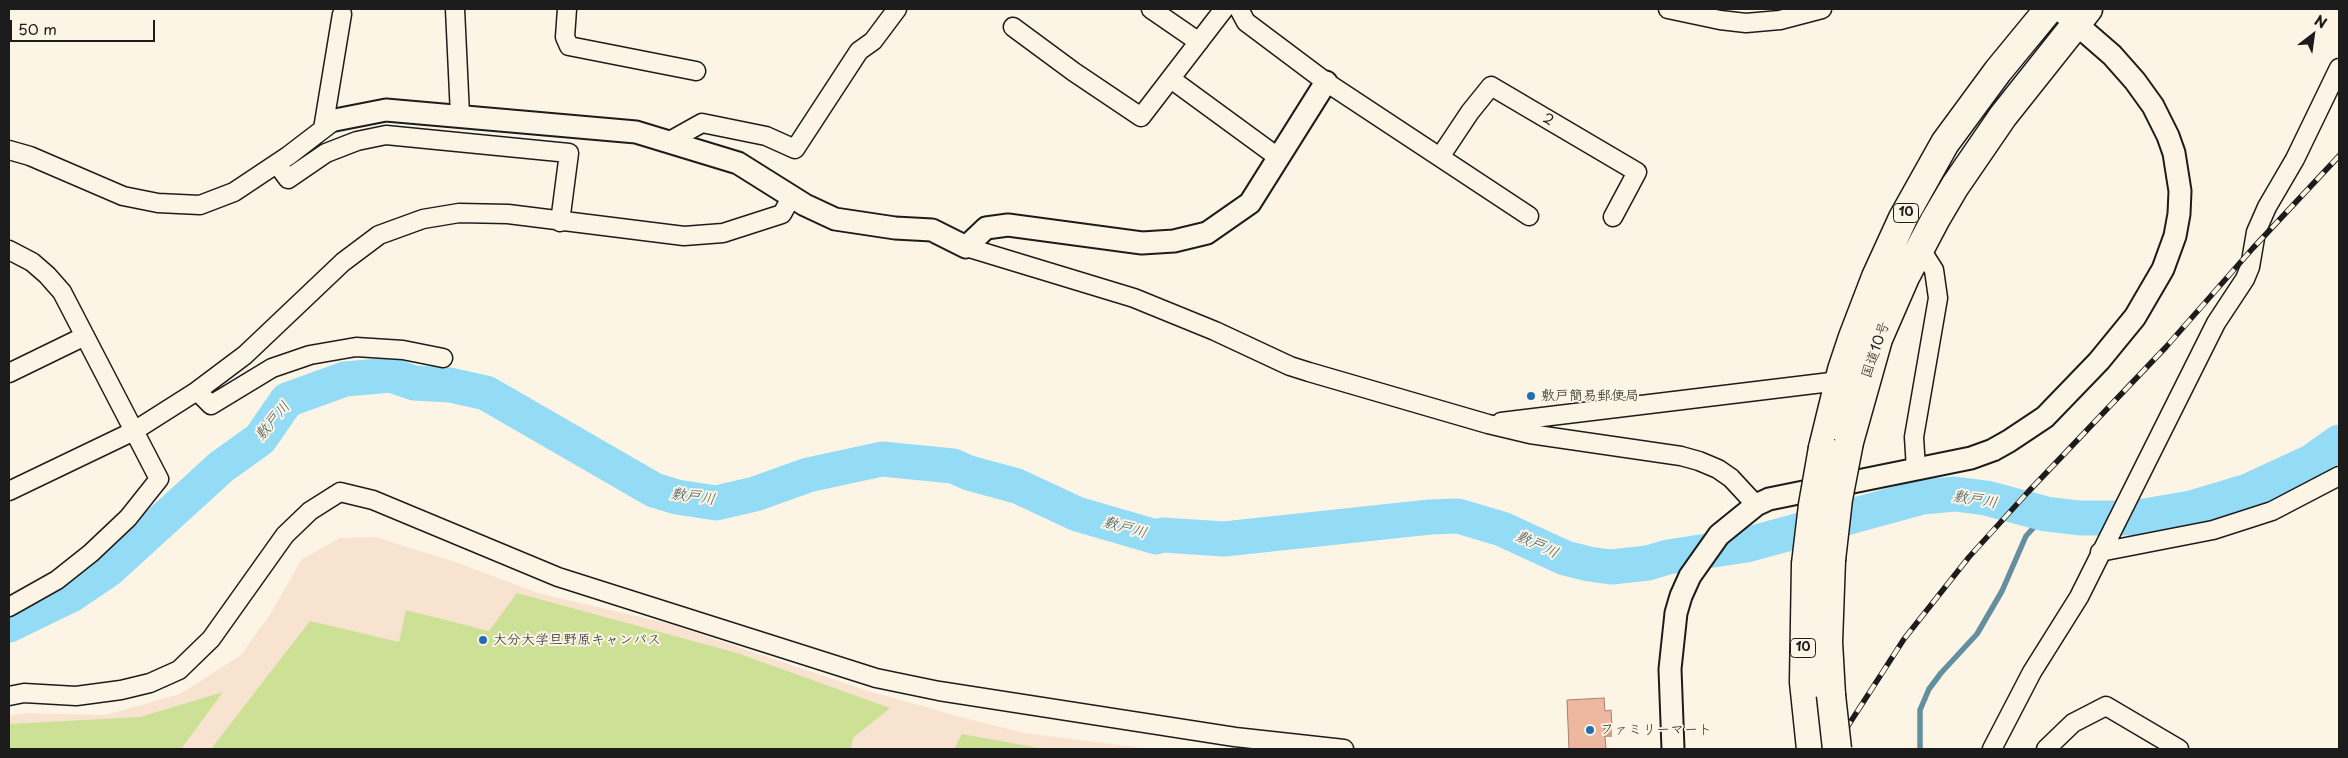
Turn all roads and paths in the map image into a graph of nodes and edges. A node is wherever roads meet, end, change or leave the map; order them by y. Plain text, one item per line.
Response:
1 (455, 9) edge
2 (566, 9) edge
3 (897, 9) edge
4 (1151, 9) edge
5 (1224, 9) edge
6 (1240, 9) edge
7 (1668, 9) edge
8 (1822, 9) edge
9 (2049, 9) edge
10 (2074, 13) edge
11 (342, 14) dead end
12 (1013, 27) dead end
13 (1199, 42) junction
14 (2339, 68) edge
15 (696, 71) dead end
16 (1171, 79) junction
17 (1326, 82) junction
18 (460, 115) junction
19 (329, 125) junction
20 (668, 142) junction
21 (9, 150) edge
22 (1440, 157) junction
23 (1279, 158) junction
24 (277, 164) junction
25 (792, 196) junction
26 (1529, 216) dead end
27 (1613, 217) dead end
28 (560, 222) junction
29 (966, 247) junction
30 (1920, 248) junction
31 (10, 253) edge
32 (85, 336) junction
33 (443, 358) dead end
34 (9, 373) edge
35 (1839, 381) junction
36 (197, 391) junction
37 (1488, 424) junction
38 (134, 431) junction
39 (1916, 469) junction
40 (2339, 476) edge
41 (9, 491) edge
42 (1756, 505) junction
43 (2103, 546) junction
44 (1818, 562) junction
45 (9, 607) edge
46 (9, 696) edge
47 (1810, 741) edge
48 (1344, 749) edge
49 (1673, 749) edge
50 (1837, 749) edge
51 (1992, 749) edge
52 (2046, 749) edge
53 (2179, 749) edge

1 - 18 street
2 - 15 street
3 - 20 street
4 - 13 street
5 - 13 street
6 - 17 street
7 - 8 street
9 - 35 highway, 国道10号 / 10
10 - 30 highway, 国道10号 / 10
10 - 39 street
11 - 19 street
12 - 16 street
13 - 16 street
14 - 43 street
16 - 23 street
17 - 22 street
17 - 23 street
18 - 19 street
18 - 20 street
19 - 24 street
20 - 25 street
21 - 24 street
22 - 26 street
22 - 27 street, 2
23 - 29 street
24 - 28 street
25 - 28 street
25 - 29 street
28 - 36 street
29 - 37 street
30 - 39 street
30 - 44 highway, 国道10号 / 10, bridge
31 - 32 street
32 - 34 street
32 - 38 street
33 - 36 street
35 - 37 street
35 - 44 highway, 国道10号 / 10, bridge
36 - 38 street
37 - 42 street
38 - 41 street
38 - 45 street
39 - 42 street
40 - 43 street
42 - 49 street
43 - 51 street
44 - 47 highway, 国道10号 / 10
44 - 50 highway, 国道10号 / 10, bridge
46 - 48 street
52 - 53 street

